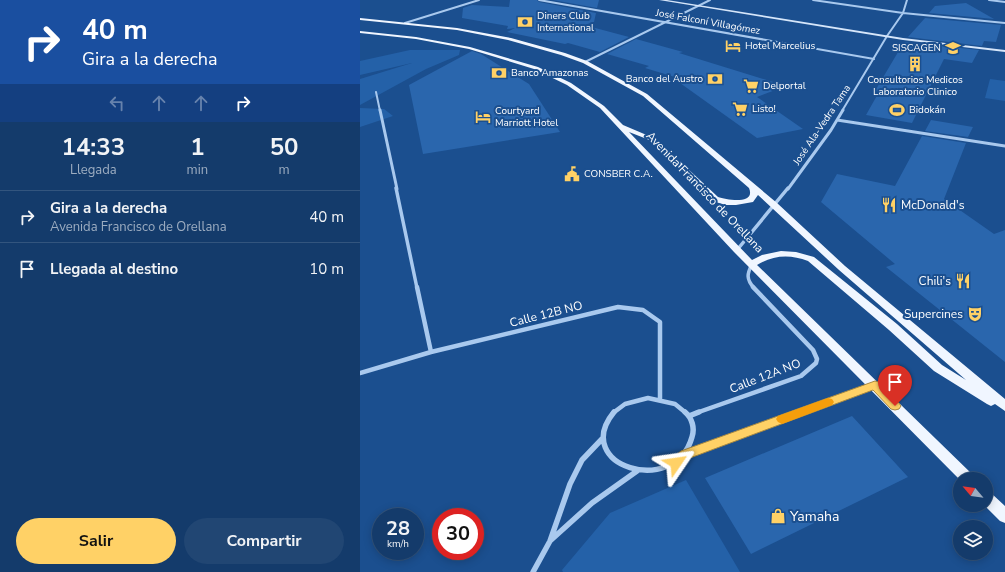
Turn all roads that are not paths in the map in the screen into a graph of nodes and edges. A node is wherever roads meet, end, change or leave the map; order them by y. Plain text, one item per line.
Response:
1 (479, 0) edge
2 (539, 0) edge
3 (661, 0) edge
4 (710, 0) edge
5 (813, 0) edge
6 (908, 0) edge
7 (989, 0) edge
8 (1005, 2) edge
9 (698, 6) junction
10 (903, 13) junction
11 (360, 19) edge
12 (666, 22) junction
13 (405, 23) junction
14 (1005, 23) edge
15 (360, 32) edge
16 (887, 36) junction
17 (1005, 48) edge
18 (1005, 52) edge
19 (874, 59) junction
20 (585, 62) junction
21 (376, 92) dead end
22 (837, 120) junction
23 (620, 126) junction
24 (1005, 146) edge
25 (753, 187) junction
26 (774, 205) junction
27 (737, 250) junction
28 (752, 264) junction
29 (431, 352) junction
30 (360, 372) edge
31 (875, 385) junction
32 (660, 399) junction
33 (1005, 406) edge
34 (1005, 409) edge
35 (689, 416) junction
36 (602, 439) junction
37 (685, 455) junction
38 (636, 470) junction
39 (961, 472) edge
40 (993, 504) edge
41 (1005, 516) edge
42 (550, 542) junction
43 (533, 572) edge

1 - 13 street
2 - 12 street, José Falconí Villagómez
3 - 9 street
4 - 9 street
5 - 10 street
6 - 10 street, José Ala-Vedra Tama
7 - 8 street
9 - 12 street
9 - 16 street
10 - 14 street
10 - 16 street, José Ala-Vedra Tama
11 - 13 main road
12 - 19 street, José Falconí Villagómez
12 - 20 street
13 - 20 main road
15 - 23 main road, Avenida Francisco de Orellana
16 - 17 street
16 - 18 street
16 - 19 street, José Ala-Vedra Tama
19 - 22 street, José Ala-Vedra Tama
20 - 25 main road
21 - 29 street
22 - 24 street
22 - 26 street, José Ala-Vedra Tama
23 - 25 main road
23 - 27 main road, Avenida Francisco de Orellana
25 - 26 main road
26 - 27 street, José Ala-Vedra Tama
26 - 33 main road
27 - 28 main road, Avenida Francisco de Orellana
28 - 31 main road, Avenida Francisco de Orellana
28 - 34 main road
28 - 35 street, Calle 12A NO
29 - 30 street, Calle 12B NO
29 - 32 street, Calle 12B NO
31 - 37 street
31 - 39 main road, Avenida Francisco de Orellana
32 - 35 street
32 - 36 street
35 - 37 street
36 - 38 street
36 - 42 street
37 - 38 street
38 - 42 street
40 - 41 main road
42 - 43 street

